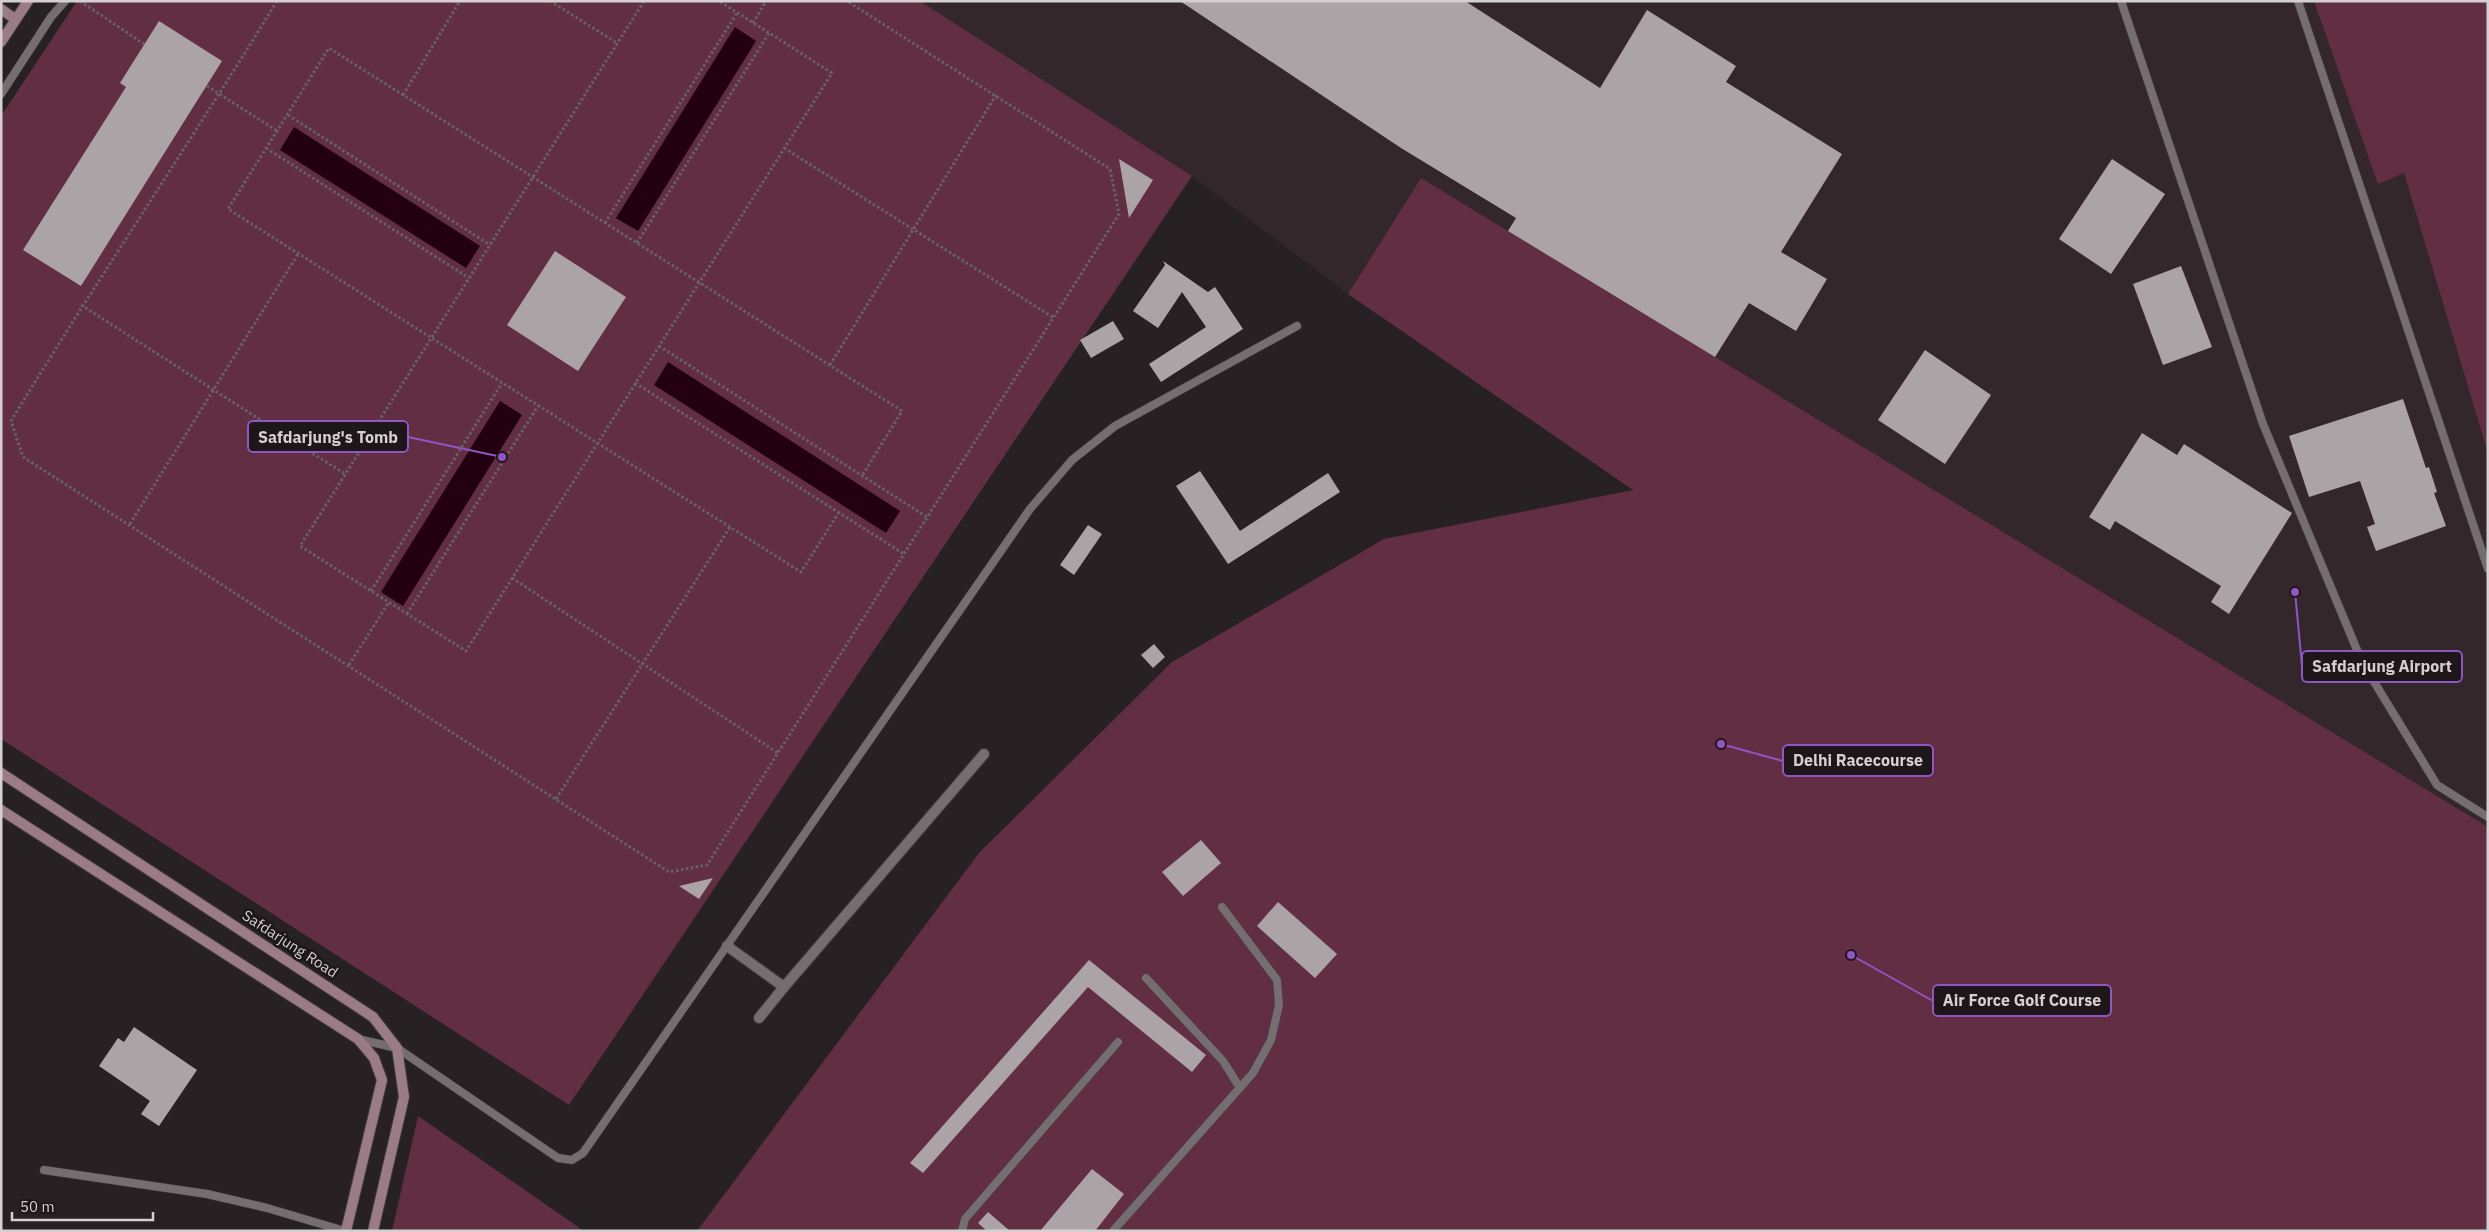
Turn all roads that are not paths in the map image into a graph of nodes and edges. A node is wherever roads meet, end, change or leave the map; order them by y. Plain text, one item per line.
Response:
1 (28, 1) edge
2 (65, 1) edge
3 (2121, 1) edge
4 (2298, 1) edge
5 (1, 9) edge
6 (15, 18) junction
7 (1, 42) edge
8 (1, 94) edge
9 (1297, 326) dead end
10 (2488, 569) edge
11 (984, 754) dead end
12 (1, 773) edge
13 (1, 810) edge
14 (2488, 817) edge
15 (1222, 907) dead end
16 (727, 946) junction
17 (1146, 978) dead end
18 (784, 987) junction
19 (759, 1018) dead end
20 (358, 1039) junction
21 (1118, 1042) dead end
22 (397, 1048) junction
23 (1240, 1088) junction
24 (44, 1170) dead end
25 (346, 1231) edge
26 (373, 1231) edge
27 (962, 1231) edge
28 (1113, 1231) edge

1 - 6 main road
2 - 8 lane
3 - 14 lane
4 - 10 lane
5 - 6 main road
6 - 7 main road
9 - 16 lane
11 - 18 street
12 - 22 main road, Safdarjung Road
13 - 20 main road
15 - 23 lane
16 - 18 street
16 - 22 lane
17 - 23 lane
18 - 19 street
20 - 22 lane
20 - 25 main road
21 - 27 lane
22 - 26 main road, Safdarjung Road
23 - 28 lane
24 - 25 lane

